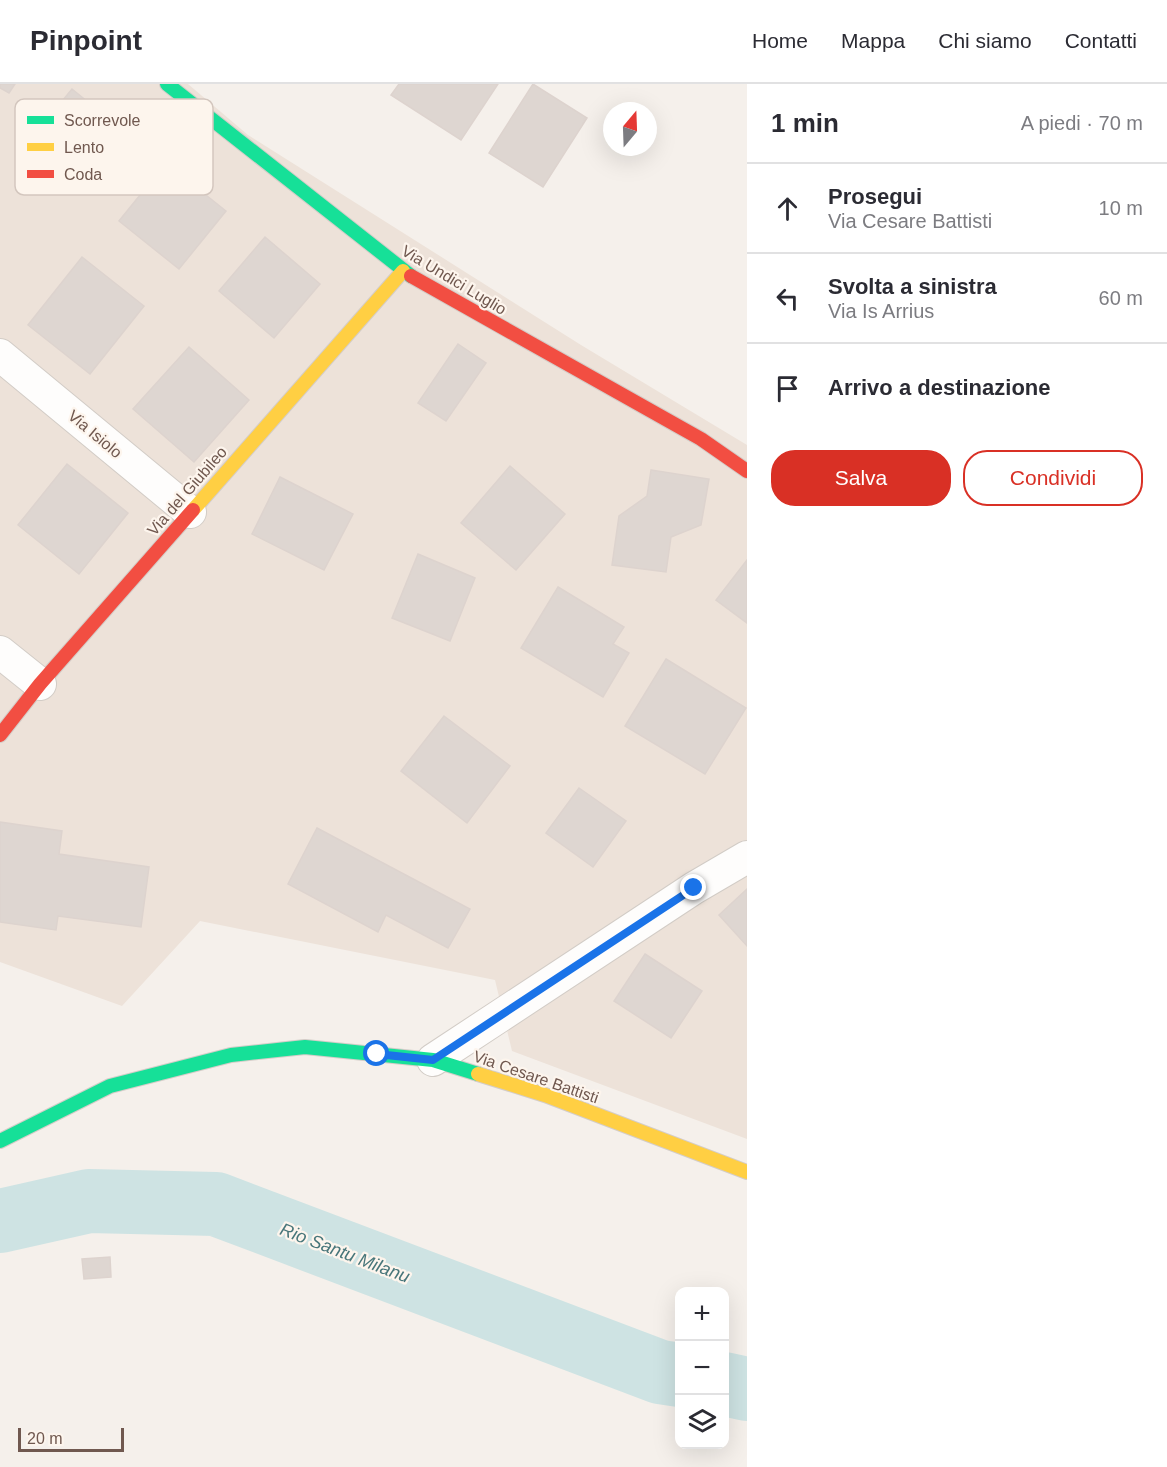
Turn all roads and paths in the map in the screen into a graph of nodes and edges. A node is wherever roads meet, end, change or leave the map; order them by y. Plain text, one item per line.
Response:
1 (167, 84) edge
2 (186, 99) edge
3 (213, 120) edge
4 (403, 271) junction
5 (0, 355) edge
6 (747, 471) edge
7 (190, 512) junction
8 (0, 652) edge
9 (40, 684) junction
10 (0, 735) edge
11 (747, 857) edge
12 (433, 1060) junction
13 (0, 1141) edge
14 (747, 1172) edge

1 - 2 street, Via Undici Luglio
3 - 4 street, Via Undici Luglio
4 - 6 street, Via Undici Luglio
4 - 7 street, Via del Giubileo
5 - 7 street, Via Isiolo
7 - 9 street, Via del Giubileo
8 - 9 street
9 - 10 street, Via del Giubileo
11 - 12 street
12 - 13 street, Via Cesare Battisti
12 - 14 street, Via Cesare Battisti

